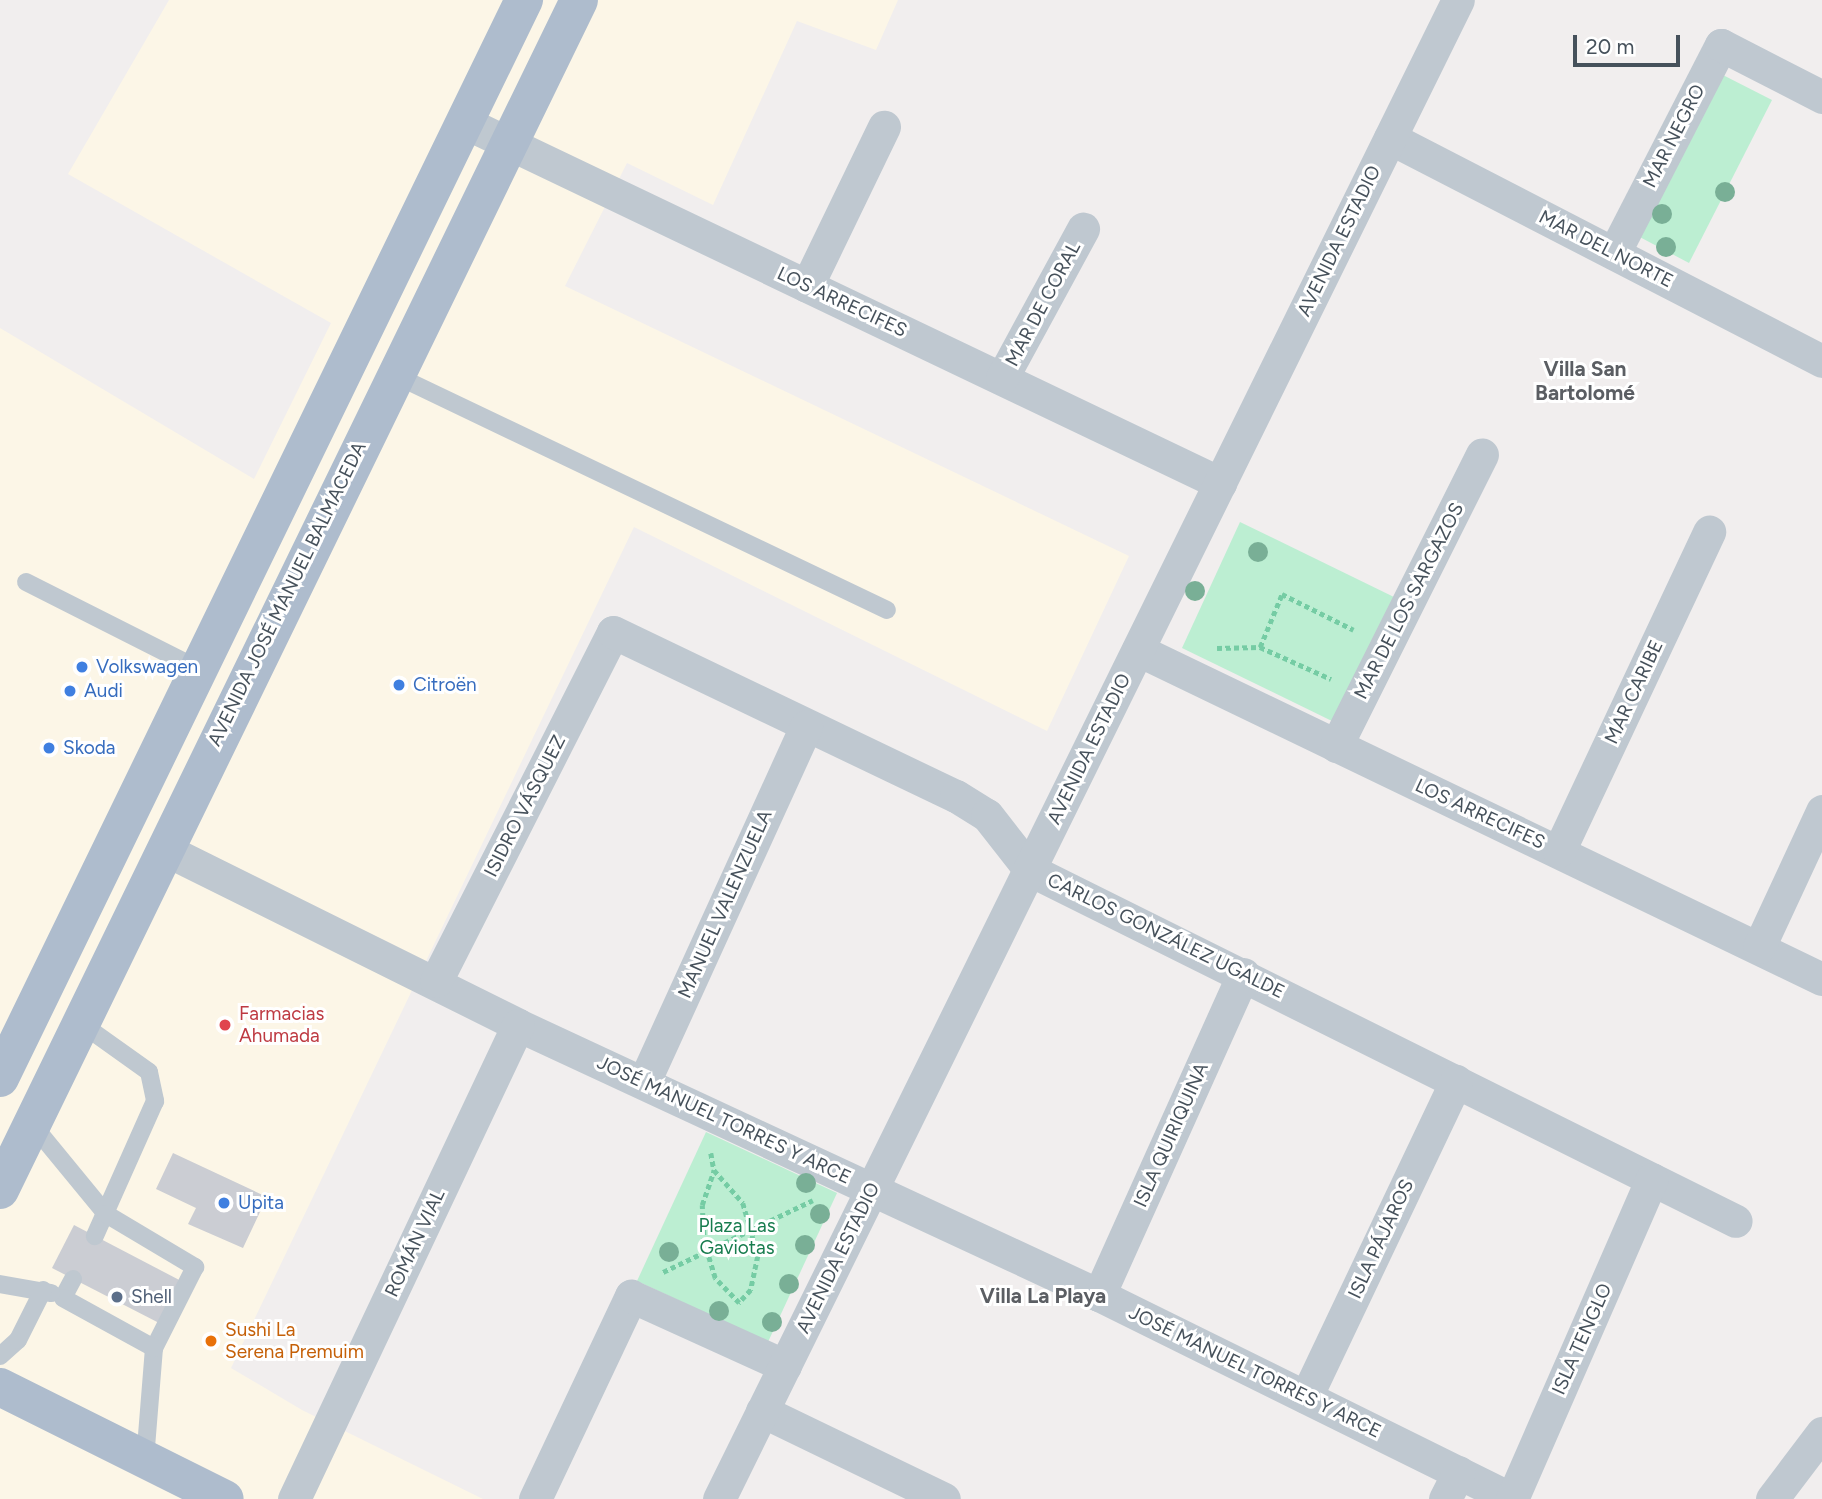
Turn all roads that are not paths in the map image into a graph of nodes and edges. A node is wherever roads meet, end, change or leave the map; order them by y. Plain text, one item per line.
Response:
1 (579, 0) edge
2 (1458, 0) edge
3 (513, 4) edge
4 (1822, 97) edge
5 (464, 122) junction
6 (884, 127) dead end
7 (1390, 138) junction
8 (507, 141) junction
9 (1083, 229) dead end
10 (1614, 253) junction
11 (807, 286) junction
12 (1822, 361) edge
13 (393, 374) junction
14 (1002, 378) junction
15 (1482, 455) dead end
16 (1220, 483) junction
17 (1709, 532) dead end
18 (26, 582) dead end
19 (887, 610) dead end
20 (613, 632) joint
21 (1138, 650) junction
22 (196, 668) junction
23 (806, 726) junction
24 (1336, 746) junction
25 (1822, 811) edge
26 (164, 849) junction
27 (1559, 851) junction
28 (1030, 870) junction
29 (1759, 947) junction
30 (1243, 974) junction
31 (1822, 979) edge
32 (436, 981) junction
33 (79, 1022) junction
34 (518, 1025) junction
35 (2, 1069) edge
36 (1456, 1081) junction
37 (644, 1082) junction
38 (32, 1124) junction
39 (1652, 1179) junction
40 (872, 1189) junction
41 (0, 1190) edge
42 (106, 1214) junction
43 (1736, 1221) dead end
44 (95, 1236) dead end
45 (73, 1279) dead end
46 (0, 1284) edge
47 (43, 1290) junction
48 (1099, 1295) junction
49 (63, 1298) junction
50 (154, 1348) junction
51 (0, 1356) edge
52 (785, 1366) junction
53 (0, 1387) edge
54 (1306, 1397) junction
55 (762, 1411) junction
56 (1822, 1433) edge
57 (145, 1459) junction
58 (1452, 1486) edge
59 (225, 1499) edge
60 (294, 1499) edge
61 (535, 1499) edge
62 (719, 1499) edge
63 (944, 1499) edge
64 (1512, 1499) edge
65 (1772, 1499) edge

1 - 8 main road, AVENIDA JOSÉ MANUEL BALMACEDA
2 - 7 street, AVENIDA ESTADIO
3 - 5 main road
4 - 10 street, MAR NEGRO
5 - 8 street, LOS ARRECIFES
5 - 22 main road
6 - 11 street
7 - 10 street, MAR DEL NORTE
7 - 16 street, AVENIDA ESTADIO
8 - 11 street, LOS ARRECIFES
8 - 13 main road, AVENIDA JOSÉ MANUEL BALMACEDA
9 - 14 street, MAR DE CORAL
10 - 12 street, MAR DEL NORTE
11 - 14 street, LOS ARRECIFES
13 - 19 lane
13 - 26 main road, AVENIDA JOSÉ MANUEL BALMACEDA
14 - 16 street, LOS ARRECIFES
15 - 24 street, MAR DE LOS SARGAZOS
16 - 21 street, AVENIDA ESTADIO
17 - 27 street, MAR CARIBE
18 - 22 lane
20 - 23 street, CARLOS GONZÁLEZ UGALDE
20 - 32 street, ISIDRO VÁSQUEZ
21 - 24 street, LOS ARRECIFES
21 - 28 street, AVENIDA ESTADIO
22 - 35 main road
23 - 28 street, CARLOS GONZÁLEZ UGALDE
23 - 37 street, MANUEL VALENZUELA
24 - 27 street, LOS ARRECIFES
25 - 29 street
26 - 32 street, JOSÉ MANUEL TORRES Y ARCE
26 - 33 main road, AVENIDA JOSÉ MANUEL BALMACEDA
27 - 29 street, LOS ARRECIFES
28 - 30 street, CARLOS GONZÁLEZ UGALDE
28 - 40 street, AVENIDA ESTADIO
29 - 31 street, LOS ARRECIFES
30 - 36 street, CARLOS GONZÁLEZ UGALDE
30 - 48 street, ISLA QUIRIQUINA
32 - 34 street, JOSÉ MANUEL TORRES Y ARCE
33 - 38 main road, AVENIDA JOSÉ MANUEL BALMACEDA
33 - 42 lane
34 - 37 street, JOSÉ MANUEL TORRES Y ARCE
34 - 60 street, ROMÁN VIAL
36 - 39 street, CARLOS GONZÁLEZ UGALDE
36 - 54 street, ISLA PÁJAROS
37 - 40 street, JOSÉ MANUEL TORRES Y ARCE
38 - 41 main road, AVENIDA JOSÉ MANUEL BALMACEDA
38 - 42 lane
39 - 43 street, CARLOS GONZÁLEZ UGALDE
39 - 64 street, ISLA TENGLO
40 - 48 street, JOSÉ MANUEL TORRES Y ARCE
40 - 52 street, AVENIDA ESTADIO
42 - 44 lane
42 - 50 lane
45 - 49 lane
46 - 47 lane
47 - 49 lane
47 - 51 lane
48 - 54 street, JOSÉ MANUEL TORRES Y ARCE
49 - 50 lane
50 - 57 lane
52 - 55 street, AVENIDA ESTADIO
52 - 61 street
53 - 57 main road
54 - 58 street, JOSÉ MANUEL TORRES Y ARCE
55 - 62 street, AVENIDA ESTADIO
55 - 63 street
56 - 65 street
57 - 59 main road
58 - 64 street, JOSÉ MANUEL TORRES Y ARCE

